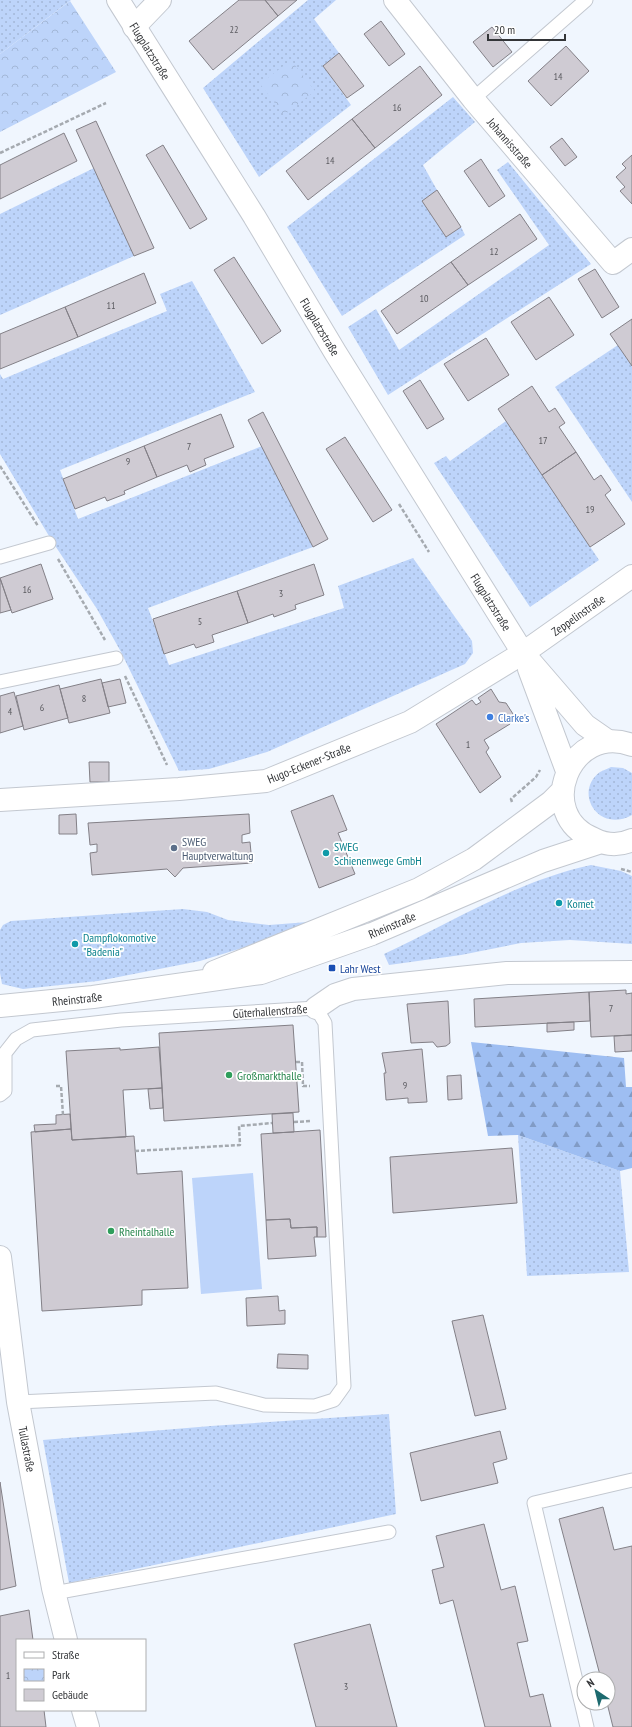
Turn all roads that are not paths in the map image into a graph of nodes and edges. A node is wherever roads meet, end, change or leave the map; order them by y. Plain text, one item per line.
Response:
1 (118, 0) edge
2 (160, 0) edge
3 (395, 0) edge
4 (586, 0) edge
5 (134, 27) junction
6 (473, 99) junction
7 (632, 248) edge
8 (49, 543) road end
9 (0, 557) edge
10 (632, 576) edge
11 (523, 653) junction
12 (116, 658) road end
13 (0, 682) edge
14 (625, 742) edge
15 (565, 781) junction
16 (0, 800) edge
17 (601, 842) junction
18 (630, 843) edge
19 (632, 972) edge
20 (177, 986) junction
21 (0, 1006) edge
22 (316, 1008) junction
23 (0, 1095) edge
24 (0, 1257) edge
25 (18, 1402) junction
26 (632, 1480) edge
27 (389, 1532) dead end
28 (54, 1593) junction
29 (66, 1639) edge
30 (83, 1711) edge
31 (88, 1727) edge
32 (587, 1727) edge

1 - 5 street, Flugplatzstraße
2 - 5 street
3 - 6 street, Johannisstraße
4 - 6 lane
5 - 11 street, Flugplatzstraße
6 - 7 street, Johannisstraße
8 - 9 lane
10 - 11 street, Zeppelinstraße
11 - 14 street, Flugplatzstraße
11 - 15 street, Flugplatzstraße
11 - 16 street, Hugo-Eckener-Straße
12 - 13 lane
14 - 15 street, Rheinstraße
15 - 17 street, Flugplatzstraße
15 - 20 street, Rheinstraße
17 - 18 street
17 - 20 street, Rheinstraße
19 - 22 street, Güterhallenstraße
20 - 21 street, Rheinstraße
22 - 23 lane, Güterhallenstraße
22 - 25 lane
24 - 25 street, Tullastraße
25 - 28 street, Tullastraße
26 - 32 lane
27 - 28 lane
28 - 29 street, Tullastraße
30 - 31 street

